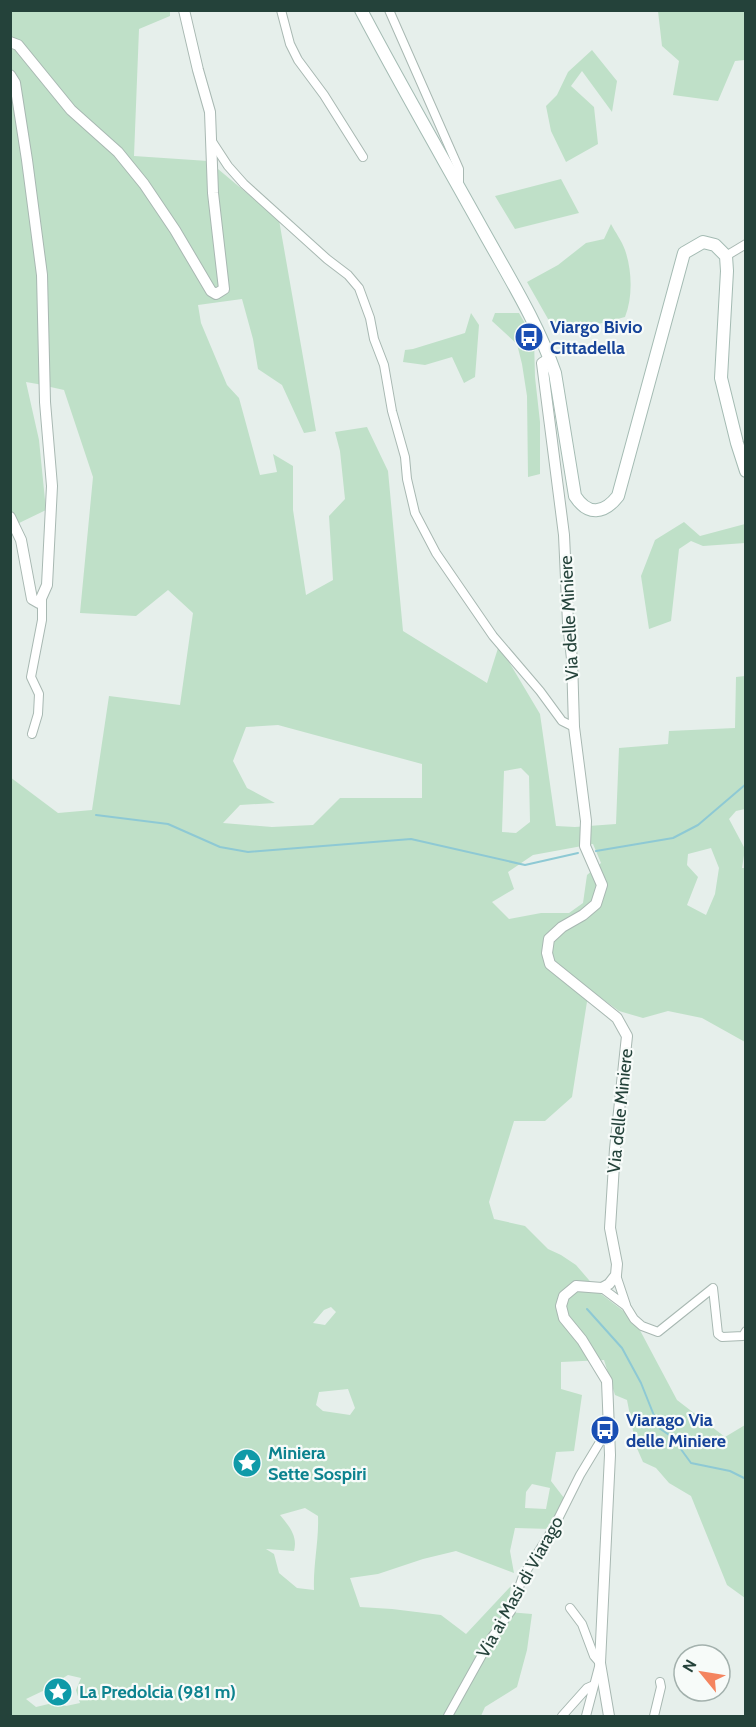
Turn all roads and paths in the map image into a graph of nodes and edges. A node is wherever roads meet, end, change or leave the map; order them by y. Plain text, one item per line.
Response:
1 (184, 10) edge
2 (281, 10) edge
3 (356, 10) edge
4 (389, 10) edge
5 (364, 15) edge
6 (10, 42) edge
7 (10, 75) edge
8 (211, 140) junction
9 (363, 157) dead end
10 (459, 188) junction
11 (746, 244) edge
12 (726, 256) junction
13 (550, 358) junction
14 (746, 471) edge
15 (10, 517) edge
16 (42, 599) junction
17 (574, 727) junction
18 (32, 734) dead end
19 (616, 1275) junction
20 (602, 1288) junction
21 (626, 1306) junction
22 (746, 1331) edge
23 (609, 1427) junction
24 (570, 1608) dead end
25 (600, 1663) junction
26 (660, 1682) dead end
27 (594, 1685) junction
28 (448, 1716) edge
29 (562, 1716) edge
30 (586, 1716) edge
31 (609, 1716) edge
32 (654, 1716) edge

1 - 8 street
2 - 9 street
3 - 5 street
4 - 10 street
5 - 10 main road
6 - 8 street
7 - 16 street
8 - 17 street
10 - 13 main road
11 - 12 street
12 - 13 main road
12 - 14 main road
13 - 17 street, Via delle Miniere
15 - 16 street
16 - 18 street
17 - 19 street, Via delle Miniere
19 - 20 street
19 - 21 street
20 - 21 street
20 - 23 street
21 - 22 street
23 - 25 street
23 - 28 street, Via ai Masi di Viarago
24 - 25 street
25 - 27 street
25 - 31 street
26 - 32 street
27 - 29 street
27 - 30 street

